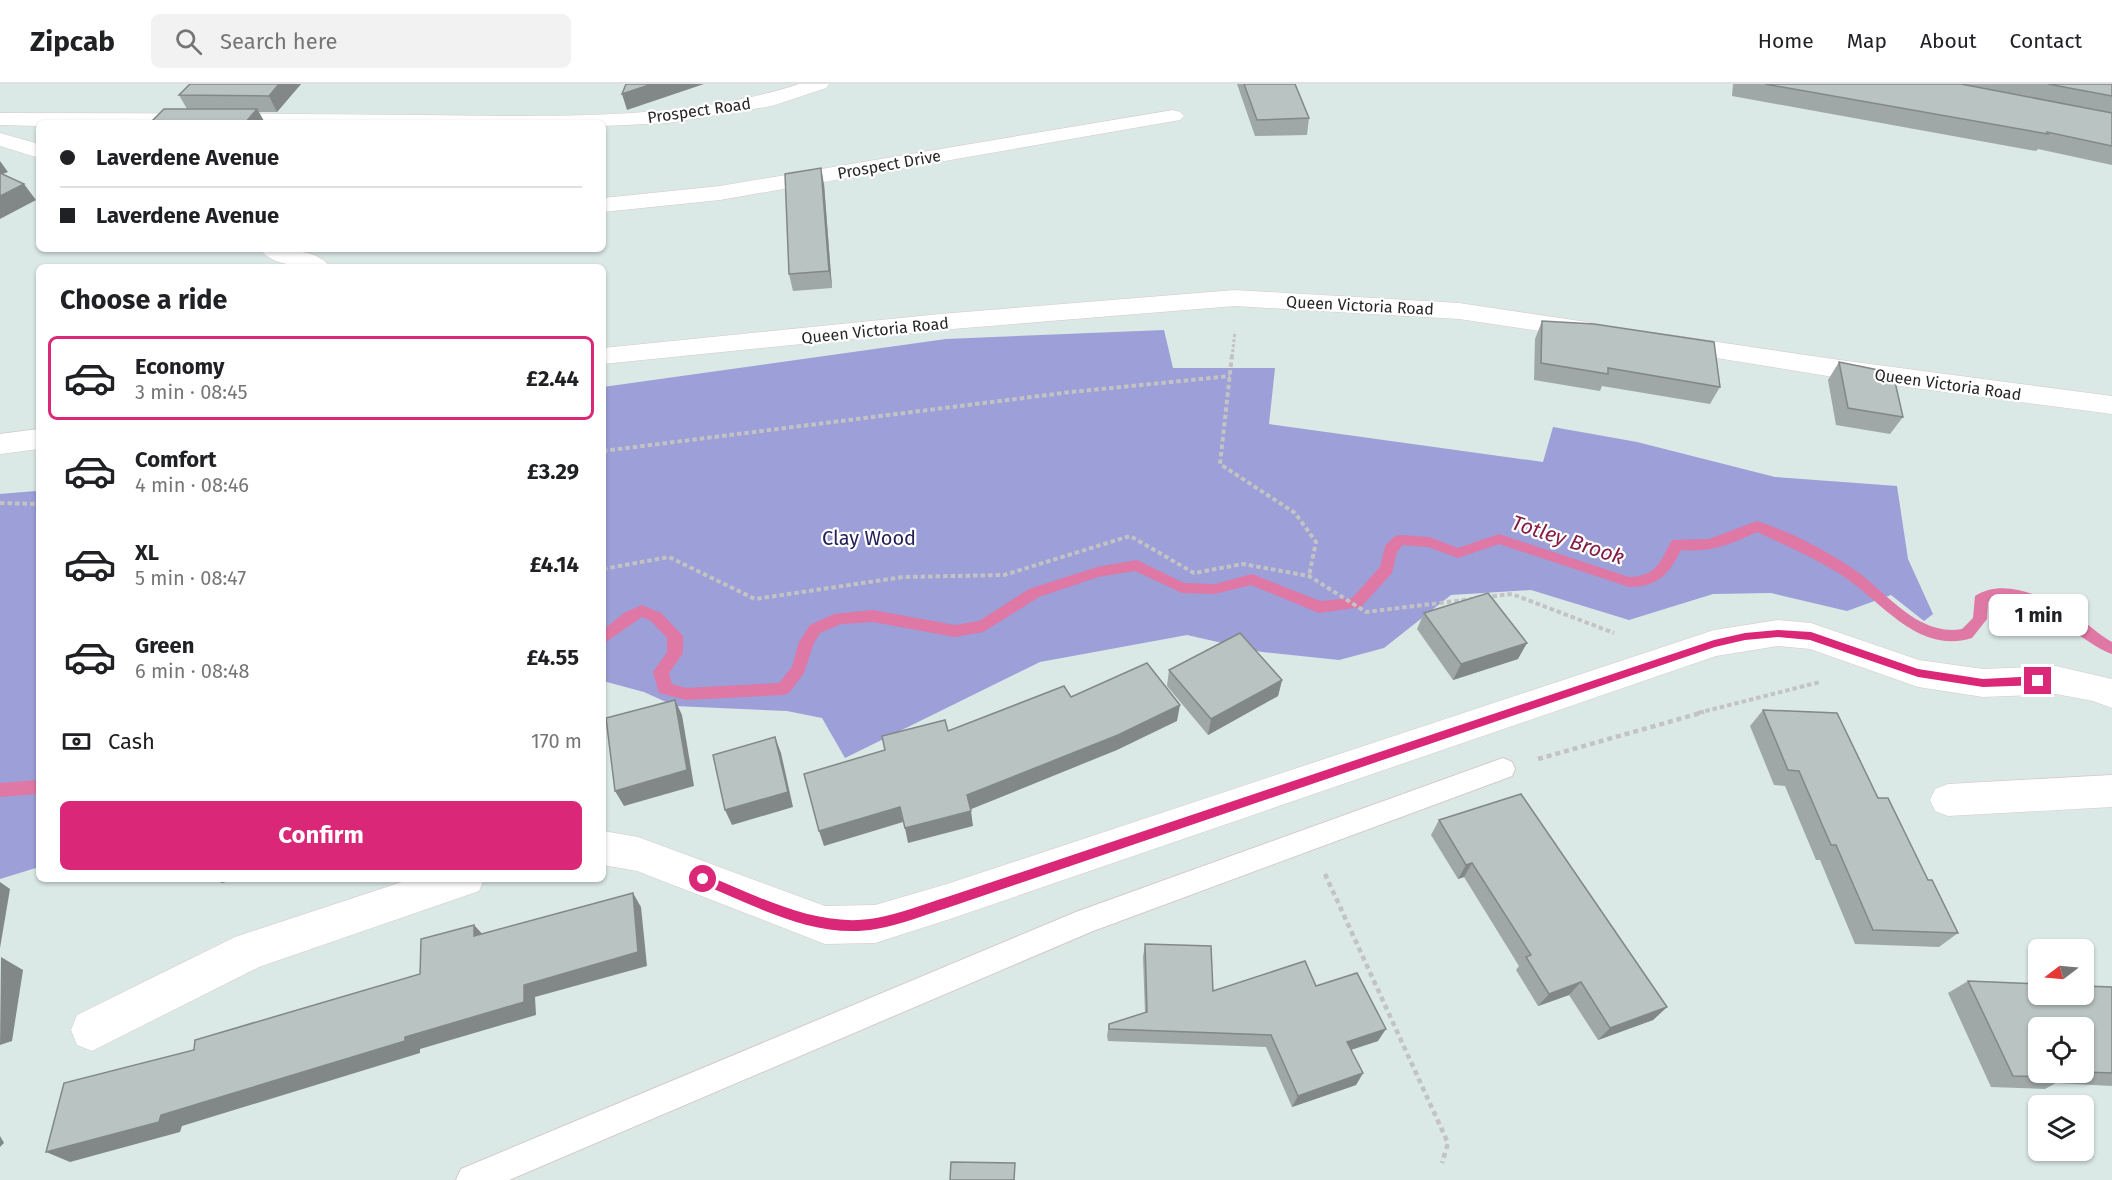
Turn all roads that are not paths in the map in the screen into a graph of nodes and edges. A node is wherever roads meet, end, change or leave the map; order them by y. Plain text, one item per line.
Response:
1 (819, 84) edge
2 (1173, 116) dead end
3 (0, 119) edge
4 (36, 120) edge
5 (596, 120) edge
6 (0, 139) edge
7 (36, 147) edge
8 (606, 205) edge
9 (280, 252) edge
10 (310, 264) edge
11 (1609, 334) edge
12 (1644, 339) edge
13 (606, 356) edge
14 (2112, 405) edge
15 (36, 439) edge
16 (0, 444) edge
17 (2112, 694) edge
18 (1503, 769) road end
19 (2112, 791) edge
20 (1948, 800) dead end
21 (606, 849) edge
22 (456, 882) edge
23 (93, 1030) dead end
24 (472, 1180) edge

1 - 5 street, Prospect Road
2 - 8 street, Prospect Drive
3 - 4 street, Prospect Road
6 - 7 street
9 - 10 street
11 - 13 street, Queen Victoria Road
12 - 14 street, Queen Victoria Road
15 - 16 street
17 - 21 street
18 - 24 lane
19 - 20 street
22 - 23 street

